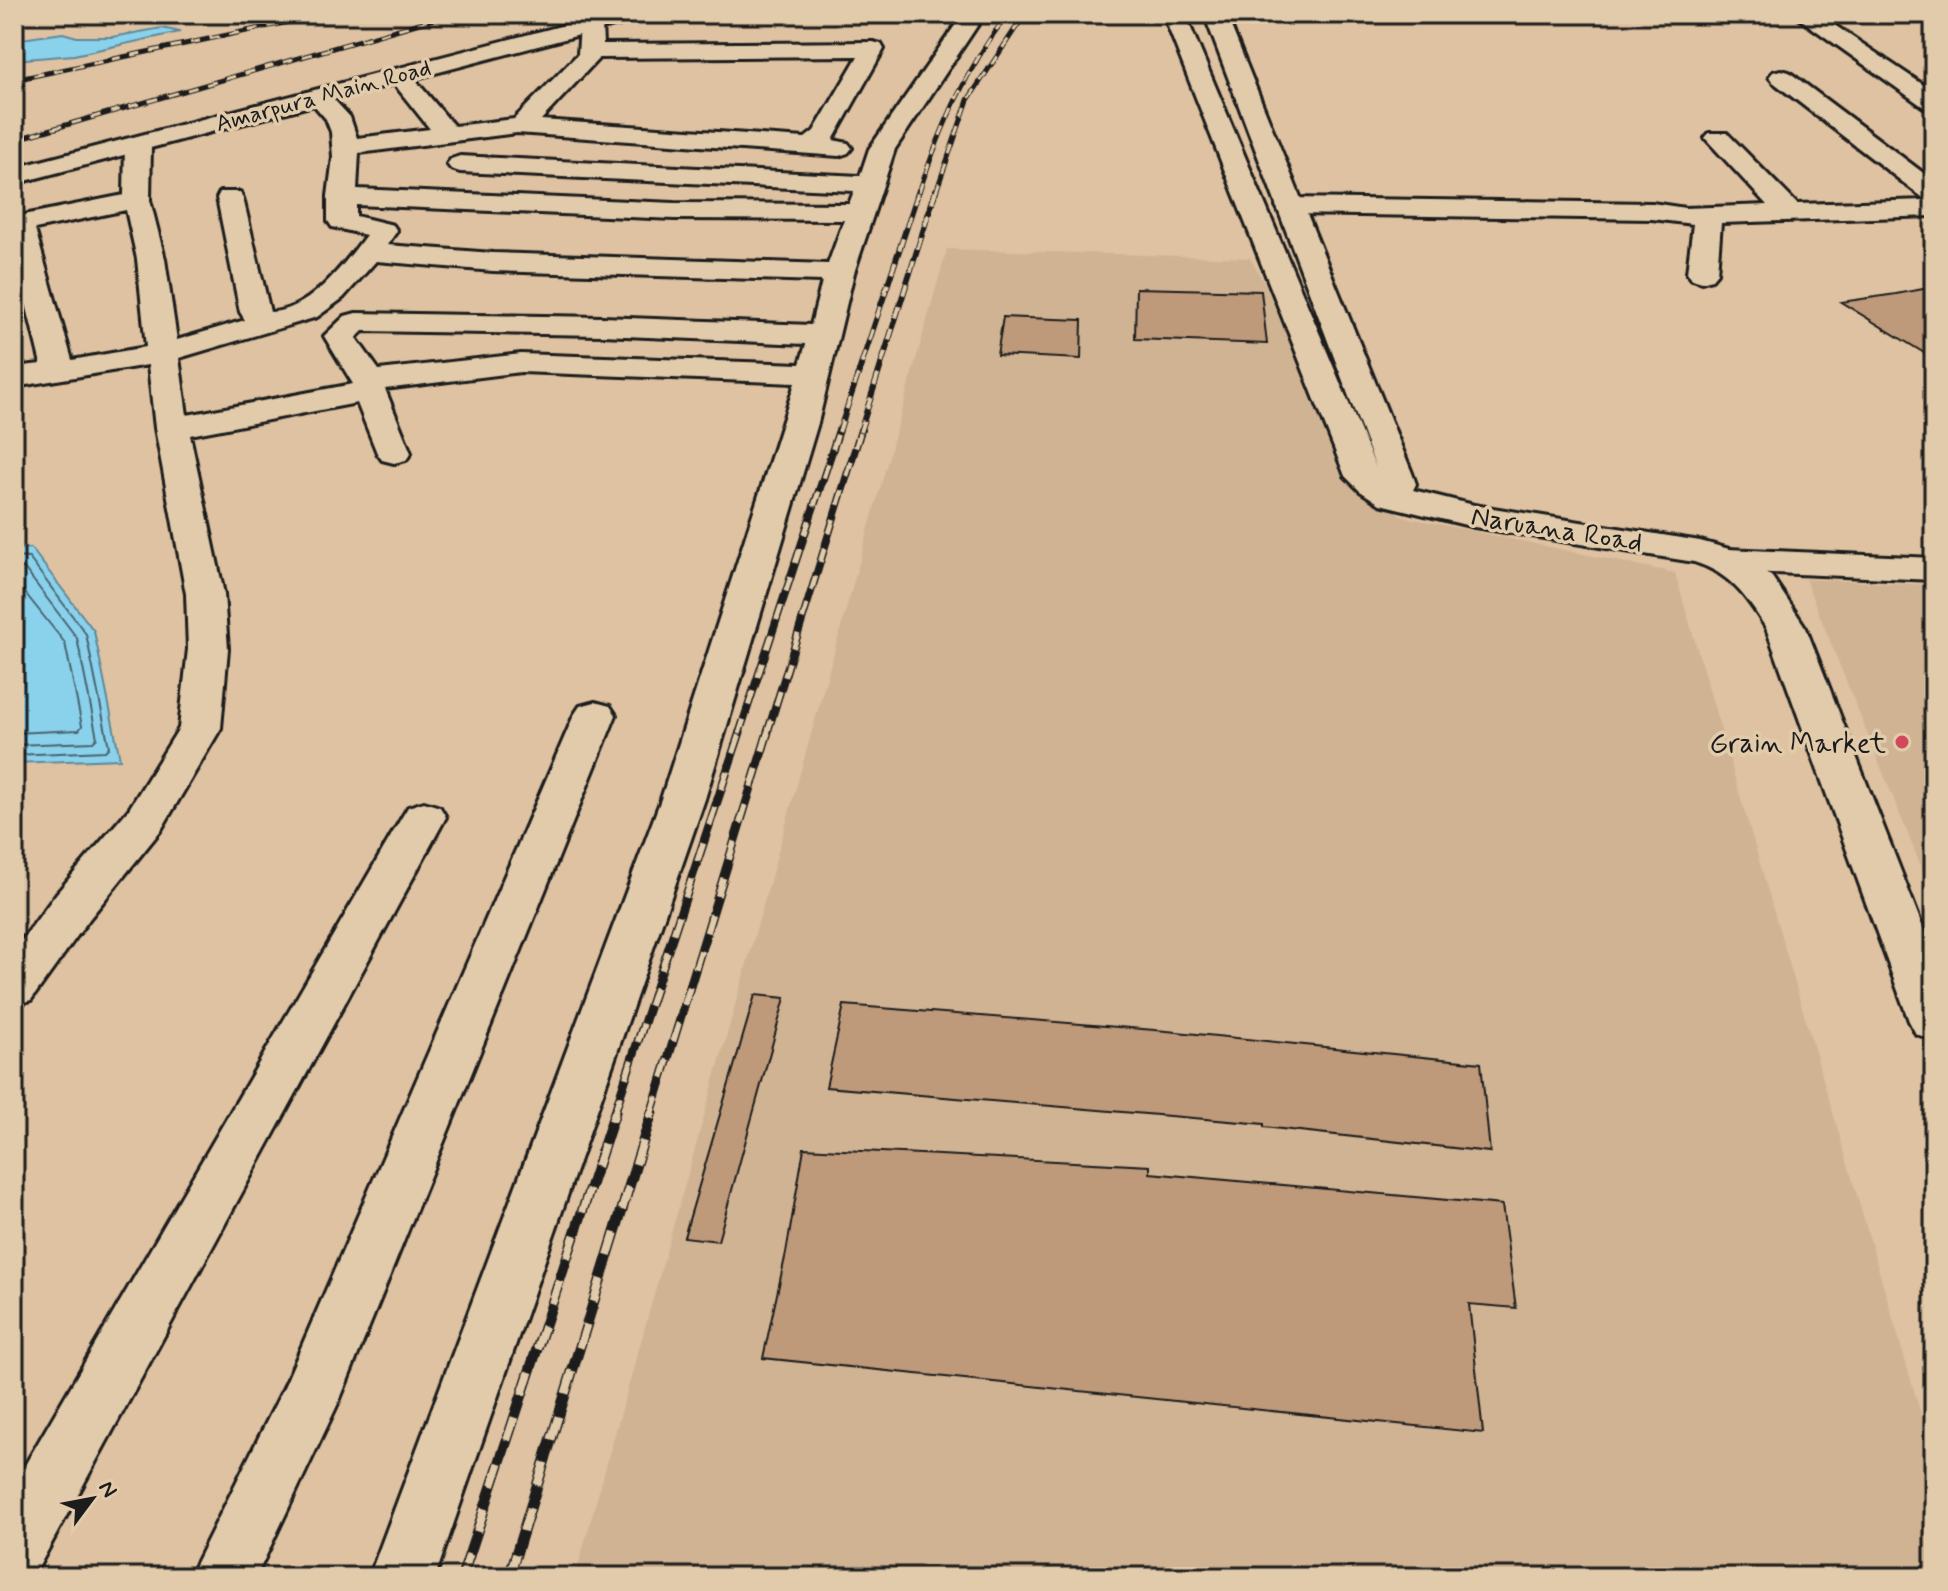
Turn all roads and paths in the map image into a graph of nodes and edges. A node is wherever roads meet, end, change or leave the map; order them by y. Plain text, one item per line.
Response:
1 (632, 14) edge
2 (974, 14) edge
3 (1174, 14) edge
4 (1215, 14) edge
5 (1804, 14) edge
6 (591, 25) junction
7 (873, 49) junction
8 (590, 51) junction
9 (945, 56) junction
10 (399, 75) junction
11 (1781, 77) dead end
12 (318, 96) junction
13 (1934, 103) edge
14 (519, 126) junction
15 (449, 136) junction
16 (1718, 138) dead end
17 (138, 144) junction
18 (811, 146) junction
19 (347, 147) junction
20 (882, 149) junction
21 (460, 164) dead end
22 (14, 176) edge
23 (704, 176) junction
24 (869, 184) junction
25 (1934, 194) edge
26 (341, 196) junction
27 (230, 198) dead end
28 (137, 200) junction
29 (1290, 206) junction
30 (1934, 208) edge
31 (674, 211) junction
32 (860, 212) junction
33 (1790, 213) junction
34 (1708, 215) junction
35 (17, 224) edge
36 (376, 241) junction
37 (716, 242) dead end
38 (836, 252) junction
39 (1702, 273) dead end
40 (638, 286) junction
41 (263, 325) junction
42 (161, 352) junction
43 (818, 354) junction
44 (59, 372) junction
45 (14, 377) edge
46 (369, 386) junction
47 (172, 428) junction
48 (394, 453) dead end
49 (1393, 496) junction
50 (1727, 560) junction
51 (1934, 569) edge
52 (595, 715) dead end
53 (424, 817) dead end
54 (14, 987) edge
55 (1934, 1021) edge
56 (14, 1547) edge
57 (222, 1577) edge
58 (402, 1577) edge

1 - 6 street, Amarpura Main Road
2 - 9 street
3 - 49 street
4 - 29 street
5 - 13 street
6 - 8 street
6 - 10 street, Amarpura Main Road
7 - 8 street
7 - 9 street
7 - 18 street
8 - 14 street
9 - 20 street
10 - 12 street, Amarpura Main Road
10 - 15 street
11 - 25 street
12 - 17 street, Amarpura Main Road
12 - 19 street
14 - 15 street
14 - 18 street
15 - 19 street
16 - 33 street
17 - 22 street, Amarpura Main Road
17 - 28 street
18 - 20 street
19 - 26 street
20 - 24 street
21 - 23 street
23 - 24 street
23 - 31 street
24 - 32 street
26 - 31 street
26 - 36 street
27 - 41 street
28 - 35 street
28 - 42 street
29 - 34 street
29 - 49 street
30 - 33 street
31 - 32 street
31 - 40 street
32 - 38 street
33 - 34 street
34 - 39 street
35 - 44 street
36 - 40 street
36 - 41 street
37 - 40 street
38 - 40 street
38 - 43 street
40 - 43 street
40 - 46 street
41 - 42 street
42 - 44 street
42 - 47 street
43 - 46 street
43 - 58 street
44 - 45 street
46 - 47 street
46 - 48 street
47 - 54 street
49 - 50 street, Naruana Road
50 - 51 street
50 - 55 street, Naruana Road
52 - 57 street
53 - 56 street

